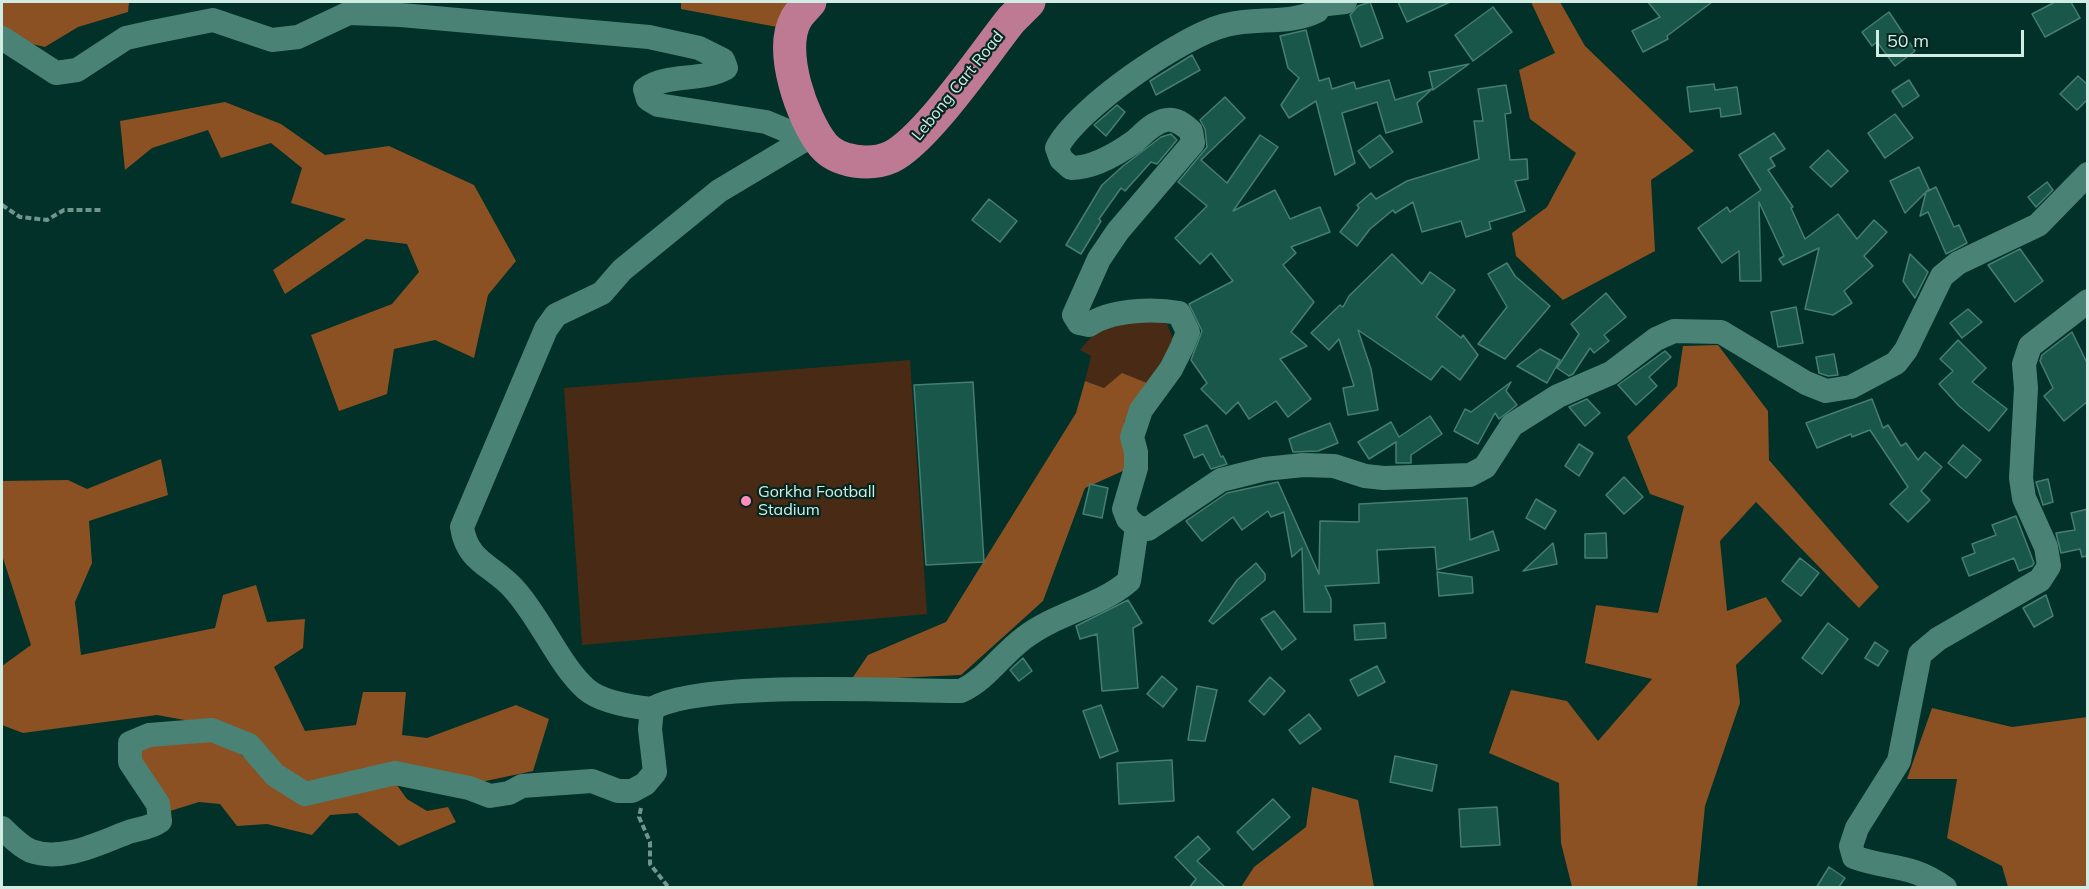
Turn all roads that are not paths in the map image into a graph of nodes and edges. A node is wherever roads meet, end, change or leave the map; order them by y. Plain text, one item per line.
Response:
1 (810, 2) edge
2 (1029, 2) edge
3 (1345, 2) edge
4 (1318, 3) edge
5 (2, 38) edge
6 (815, 142) junction
7 (2088, 174) edge
8 (2088, 301) edge
9 (1137, 527) junction
10 (652, 709) junction
11 (2, 828) edge
12 (1945, 888) edge

1 - 6 highway
2 - 6 highway, Lebong Cart Road
3 - 4 street
4 - 9 street
5 - 6 street
6 - 10 street
7 - 9 street
8 - 12 street
9 - 10 street
10 - 11 street

